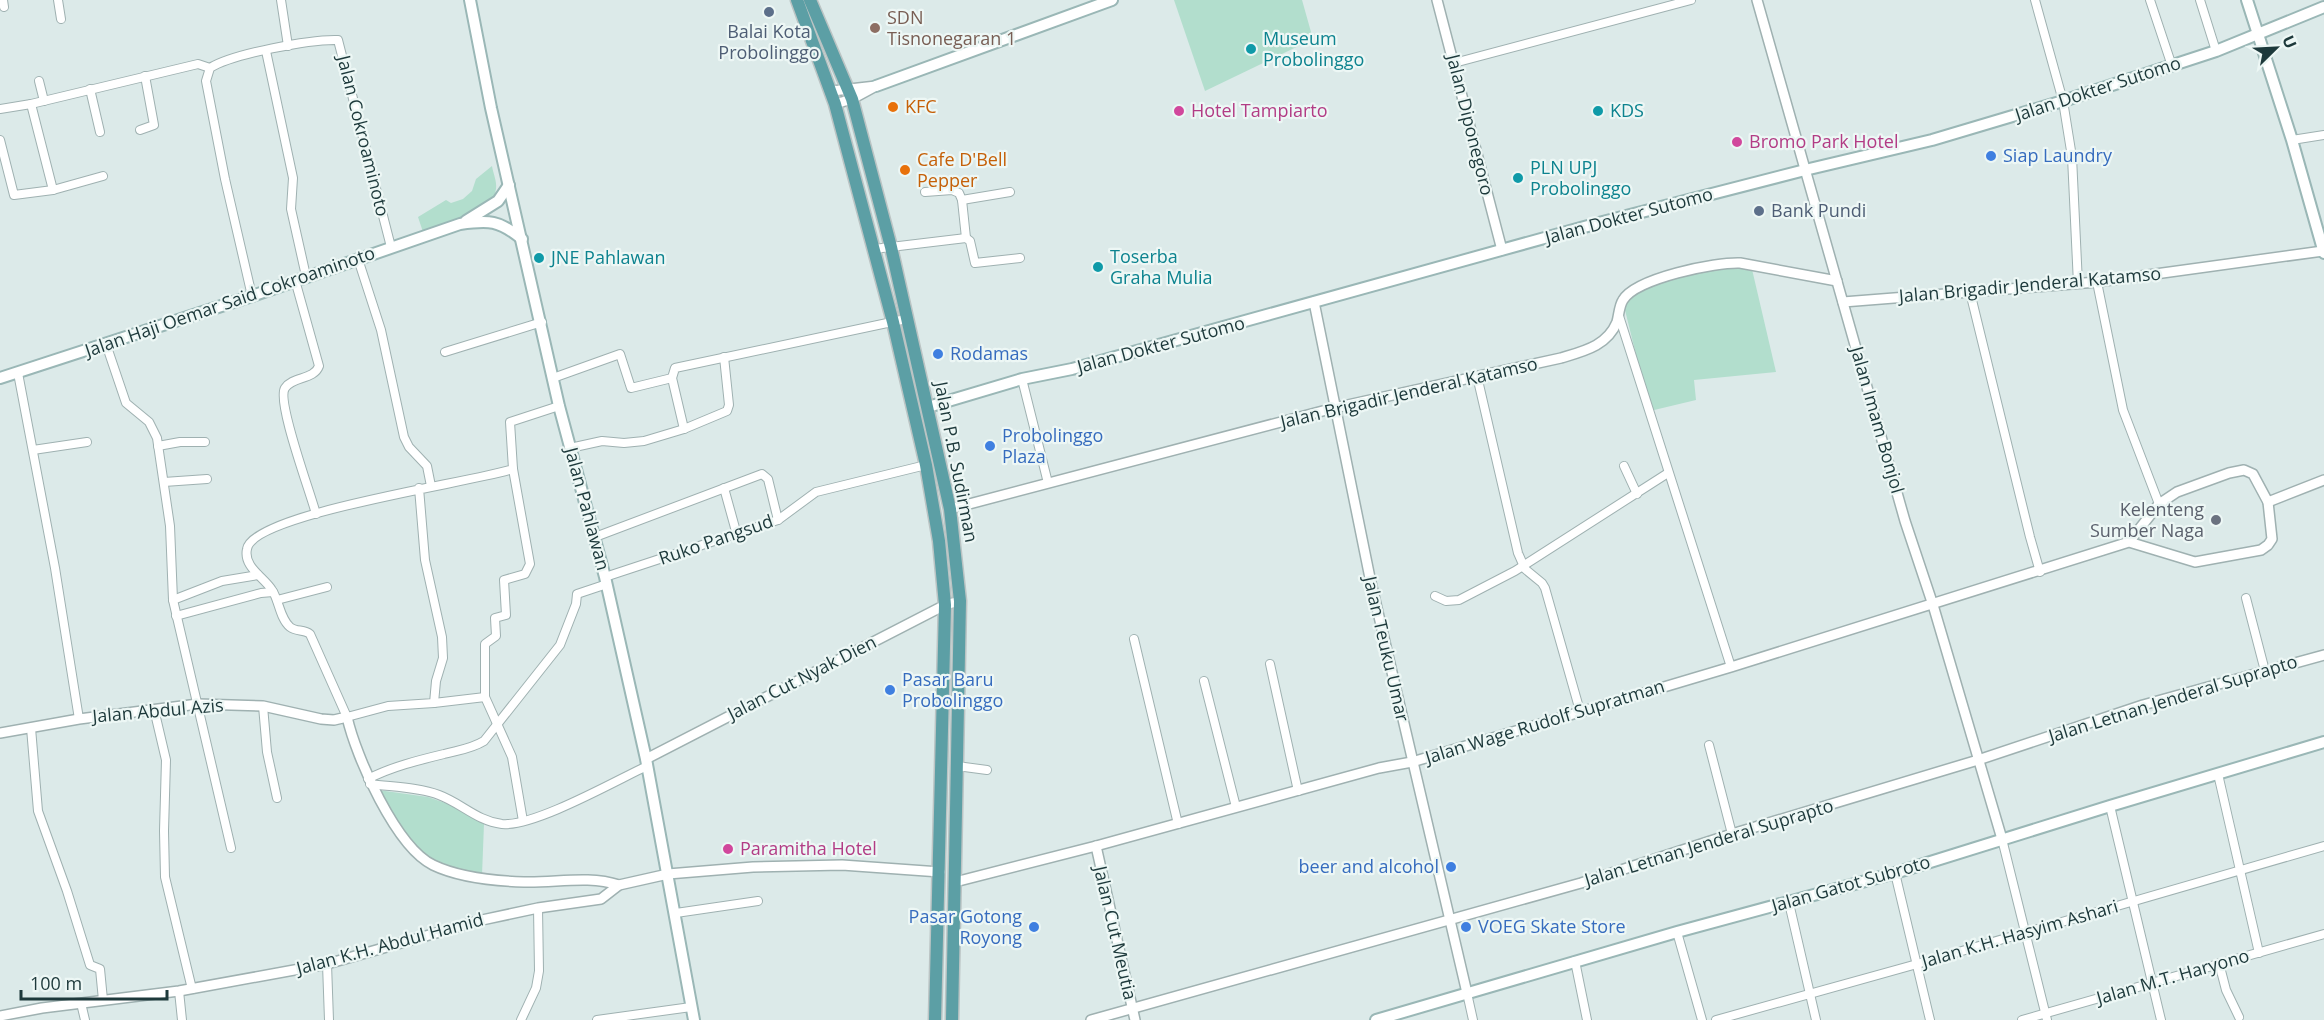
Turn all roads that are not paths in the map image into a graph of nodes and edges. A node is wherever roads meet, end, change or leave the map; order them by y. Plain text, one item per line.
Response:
1 (58, 0) edge
2 (281, 0) edge
3 (470, 0) edge
4 (1112, 0) edge
5 (1437, 0) edge
6 (1691, 0) edge
7 (1757, 0) edge
8 (2035, 0) edge
9 (2150, 0) edge
10 (2200, 0) edge
11 (2247, 0) edge
12 (803, 1) edge
13 (2324, 7) edge
14 (61, 19) dead end
15 (2258, 35) junction
16 (288, 46) junction
17 (266, 51) junction
18 (2216, 51) junction
19 (1454, 63) junction
20 (2172, 66) junction
21 (210, 69) junction
22 (145, 76) junction
23 (39, 81) dead end
24 (876, 86) joint
25 (90, 89) junction
26 (850, 94) junction
27 (834, 98) junction
28 (44, 101) junction
29 (2063, 101) junction
30 (31, 104) junction
31 (0, 109) edge
32 (140, 130) dead end
33 (100, 132) dead end
34 (2324, 135) edge
35 (0, 140) edge
36 (2292, 140) junction
37 (1805, 170) junction
38 (103, 176) dead end
39 (509, 185) junction
40 (53, 190) junction
41 (925, 192) dead end
42 (1010, 192) dead end
43 (962, 200) junction
44 (460, 224) junction
45 (2321, 232) edge
46 (966, 238) junction
47 (522, 239) junction
48 (391, 247) junction
49 (891, 247) junction
50 (874, 249) junction
51 (1502, 250) junction
52 (2324, 252) edge
53 (1020, 258) dead end
54 (358, 259) junction
55 (301, 278) junction
56 (1837, 281) junction
57 (2097, 282) junction
58 (2078, 284) junction
59 (1970, 292) junction
60 (252, 297) junction
61 (1314, 302) junction
62 (1844, 302) junction
63 (906, 319) junction
64 (542, 322) junction
65 (893, 322) junction
66 (1619, 324) junction
67 (106, 344) junction
68 (444, 352) dead end
69 (723, 357) junction
70 (18, 374) junction
71 (1477, 376) junction
72 (0, 378) edge
73 (553, 378) junction
74 (672, 378) junction
75 (1023, 380) junction
76 (560, 406) junction
77 (928, 407) junction
78 (1334, 408) junction
79 (684, 429) junction
80 (87, 442) dead end
81 (205, 442) dead end
82 (158, 446) junction
83 (570, 448) junction
84 (33, 450) junction
85 (926, 465) junction
86 (1624, 466) dead end
87 (513, 469) junction
88 (1669, 478) junction
89 (207, 479) dead end
90 (2324, 480) edge
91 (164, 482) junction
92 (1048, 483) junction
93 (431, 486) junction
94 (419, 488) junction
95 (724, 488) junction
96 (1636, 494) junction
97 (2268, 502) junction
98 (2159, 504) junction
99 (950, 509) junction
100 (316, 514) junction
101 (778, 520) junction
102 (737, 535) junction
103 (595, 537) junction
104 (2129, 542) junction
105 (1526, 570) junction
106 (2040, 572) junction
107 (258, 575) junction
108 (606, 581) junction
109 (327, 587) dead end
110 (275, 596) junction
111 (1435, 596) dead end
112 (2246, 598) dead end
113 (173, 600) junction
114 (960, 601) junction
115 (945, 605) junction
116 (1933, 605) junction
117 (177, 616) junction
118 (1134, 639) dead end
119 (2324, 655) edge
120 (1270, 664) dead end
121 (1731, 668) junction
122 (2265, 671) junction
123 (1204, 681) dead end
124 (484, 697) junction
125 (434, 703) junction
126 (198, 704) junction
127 (263, 706) junction
128 (154, 709) junction
129 (1580, 711) junction
130 (347, 717) junction
131 (79, 719) junction
132 (497, 722) junction
133 (31, 728) junction
134 (0, 734) edge
135 (1709, 745) dead end
136 (2323, 746) edge
137 (1978, 760) junction
138 (646, 762) junction
139 (1412, 762) junction
140 (957, 766) junction
141 (987, 770) dead end
142 (2218, 774) junction
143 (369, 781) junction
144 (1298, 791) junction
145 (277, 798) dead end
146 (2110, 806) junction
147 (1236, 807) junction
148 (523, 821) junction
149 (1178, 824) junction
150 (1732, 834) junction
151 (2002, 839) junction
152 (1096, 846) junction
153 (2324, 846) edge
154 (231, 848) dead end
155 (2240, 868) junction
156 (940, 872) junction
157 (1895, 873) junction
158 (668, 874) junction
159 (955, 882) junction
160 (619, 885) junction
161 (758, 901) dead end
162 (2133, 901) junction
163 (1789, 903) junction
164 (538, 908) junction
165 (676, 914) junction
166 (1449, 921) junction
167 (1677, 932) junction
168 (2025, 932) junction
169 (2324, 934) edge
170 (2259, 953) junction
171 (1575, 961) junction
172 (2219, 963) junction
173 (327, 964) junction
174 (1917, 964) junction
175 (2151, 984) junction
176 (192, 989) junction
177 (179, 991) junction
178 (1467, 993) junction
179 (1809, 993) junction
180 (103, 1000) junction
181 (81, 1003) junction
182 (691, 1007) junction
183 (1132, 1008) junction
184 (0, 1016) edge
185 (2046, 1017) edge
186 (2239, 1017) dead end
187 (85, 1020) edge
188 (182, 1020) edge
189 (329, 1020) edge
190 (520, 1020) edge
191 (597, 1020) edge
192 (694, 1020) edge
193 (935, 1020) edge
194 (952, 1020) edge
195 (1091, 1020) edge
196 (1135, 1020) edge
197 (1376, 1020) edge
198 (1473, 1020) edge
199 (1587, 1020) edge
200 (1702, 1020) edge
201 (1716, 1020) edge
202 (1815, 1020) edge
203 (1930, 1020) edge
204 (2022, 1020) edge
205 (2161, 1020) edge

1 - 14 street
2 - 16 street
3 - 39 main road, Jalan Pahlawan
4 - 24 main road
5 - 19 street, Jalan Diponegoro
6 - 19 street
7 - 37 street, Jalan Imam Bonjol
8 - 29 street
9 - 20 street
10 - 18 street
11 - 15 main road
12 - 26 main road, Jalan P.B. Sudirman
12 - 27 main road, Jalan P.B. Sudirman
13 - 15 main road, Jalan Dokter Sutomo
15 - 18 main road, Jalan Dokter Sutomo
15 - 36 main road
16 - 17 street
16 - 48 street, Jalan Cokroaminoto
17 - 21 street
17 - 55 street
18 - 20 main road, Jalan Dokter Sutomo
19 - 51 street, Jalan Diponegoro
20 - 29 main road, Jalan Dokter Sutomo
21 - 22 street
21 - 60 street
22 - 25 street
22 - 32 street
23 - 28 street
24 - 26 street
25 - 28 street
25 - 33 street
26 - 27 street
26 - 49 main road, Jalan P.B. Sudirman
27 - 50 main road, Jalan P.B. Sudirman
28 - 30 street
29 - 37 main road, Jalan Dokter Sutomo
29 - 58 street
30 - 31 street
30 - 40 street
34 - 36 street
35 - 40 street
36 - 45 main road
37 - 51 main road, Jalan Dokter Sutomo
37 - 56 street, Jalan Imam Bonjol
38 - 40 street
39 - 44 main road
39 - 47 main road, Jalan Pahlawan
41 - 43 street
42 - 43 street
43 - 46 street
44 - 47 main road
44 - 48 main road, Jalan Haji Oemar Said Cokroaminoto
45 - 52 main road
46 - 49 street
46 - 53 street
47 - 64 main road, Jalan Pahlawan
48 - 54 main road, Jalan Haji Oemar Said Cokroaminoto
49 - 50 street
49 - 63 main road, Jalan P.B. Sudirman
50 - 65 main road, Jalan P.B. Sudirman
51 - 61 main road, Jalan Dokter Sutomo
52 - 57 street, Jalan Brigadir Jenderal Katamso
54 - 55 main road, Jalan Haji Oemar Said Cokroaminoto
54 - 93 street
55 - 60 main road, Jalan Haji Oemar Said Cokroaminoto
55 - 100 street
56 - 62 street, Jalan Imam Bonjol
56 - 66 street, Jalan Brigadir Jenderal Katamso
57 - 58 street, Jalan Brigadir Jenderal Katamso
57 - 98 street
58 - 59 street, Jalan Brigadir Jenderal Katamso
59 - 62 street, Jalan Brigadir Jenderal Katamso
59 - 106 street
60 - 67 main road, Jalan Haji Oemar Said Cokroaminoto
61 - 75 main road, Jalan Dokter Sutomo
61 - 78 street, Jalan Teuku Umar
62 - 116 street, Jalan Imam Bonjol
63 - 65 street
63 - 77 main road, Jalan P.B. Sudirman
64 - 68 street
64 - 73 main road, Jalan Pahlawan
65 - 69 street
65 - 85 main road, Jalan P.B. Sudirman
66 - 71 street, Jalan Brigadir Jenderal Katamso
66 - 88 street
67 - 70 main road, Jalan Haji Oemar Said Cokroaminoto
67 - 82 street
69 - 74 street
69 - 79 street
70 - 72 main road, Jalan Haji Oemar Said Cokroaminoto
70 - 84 street
71 - 78 street, Jalan Brigadir Jenderal Katamso
71 - 105 street
73 - 74 street
73 - 76 main road, Jalan Pahlawan
74 - 79 street
75 - 77 main road, Jalan Dokter Sutomo
75 - 92 street
76 - 83 main road, Jalan Pahlawan
76 - 87 street
77 - 99 main road, Jalan P.B. Sudirman
78 - 92 street, Jalan Brigadir Jenderal Katamso
78 - 139 street, Jalan Teuku Umar
79 - 83 street
80 - 84 street
81 - 82 street
82 - 91 street
83 - 103 main road, Jalan Pahlawan
84 - 131 street
85 - 101 street, Ruko Pangsud
85 - 115 main road, Jalan P.B. Sudirman
86 - 96 street
87 - 93 street
87 - 124 street
88 - 96 street
88 - 121 street
89 - 91 street
90 - 97 street
91 - 113 street
92 - 99 street, Jalan Brigadir Jenderal Katamso
93 - 94 street
94 - 100 street
94 - 125 street
95 - 101 street
95 - 102 street
95 - 103 street
96 - 105 street
97 - 98 street
97 - 104 street
98 - 104 street
99 - 114 main road, Jalan P.B. Sudirman
100 - 107 street
101 - 102 street, Ruko Pangsud
102 - 108 street, Ruko Pangsud
103 - 108 main road, Jalan Pahlawan
104 - 106 street, Jalan Wage Rudolf Supratman
105 - 111 street
105 - 129 street
106 - 116 street, Jalan Wage Rudolf Supratman
107 - 110 street
107 - 113 street
108 - 132 street, Ruko Pangsud
108 - 138 main road, Jalan Pahlawan
109 - 110 street
110 - 117 street
110 - 130 street
112 - 122 street
113 - 117 street
114 - 115 street, Jalan Cut Nyak Dien
114 - 140 main road, Jalan P.B. Sudirman
115 - 138 street, Jalan Cut Nyak Dien
115 - 156 main road, Jalan P.B. Sudirman
116 - 121 street, Jalan Wage Rudolf Supratman
116 - 137 street, Jalan Imam Bonjol
117 - 126 street
118 - 149 street
119 - 122 street, Jalan Letnan Jenderal Suprapto
120 - 144 street
121 - 129 street, Jalan Wage Rudolf Supratman
122 - 137 street, Jalan Letnan Jenderal Suprapto
123 - 147 street
124 - 125 street
124 - 132 street
125 - 130 street
126 - 127 street, Jalan Abdul Azis
126 - 128 street, Jalan Abdul Azis
126 - 154 street
127 - 130 street, Jalan Abdul Azis
127 - 145 street
128 - 131 street, Jalan Abdul Azis
128 - 176 street
129 - 139 street, Jalan Wage Rudolf Supratman
130 - 143 street
131 - 133 street, Jalan Abdul Azis
132 - 143 street
132 - 148 street
133 - 134 street, Jalan Abdul Azis
133 - 180 street
135 - 150 street
136 - 142 main road, Jalan Gatot Subroto
137 - 150 street, Jalan Letnan Jenderal Suprapto
137 - 151 street, Jalan Imam Bonjol
138 - 148 street
138 - 158 main road, Jalan Pahlawan
139 - 144 street, Jalan Wage Rudolf Supratman
139 - 166 street, Jalan Teuku Umar
140 - 141 street
140 - 159 main road, Jalan P.B. Sudirman
142 - 146 main road, Jalan Gatot Subroto
142 - 155 street
143 - 148 street
143 - 160 street
144 - 147 street, Jalan Wage Rudolf Supratman
146 - 151 main road, Jalan Gatot Subroto
146 - 162 street
147 - 149 street, Jalan Wage Rudolf Supratman
149 - 152 street, Jalan Wage Rudolf Supratman
150 - 166 street, Jalan Letnan Jenderal Suprapto
151 - 157 main road, Jalan Gatot Subroto
151 - 168 street
152 - 159 street, Jalan Wage Rudolf Supratman
152 - 183 street, Jalan Cut Meutia
153 - 155 street, Jalan K.H. Hasyim Ashari
155 - 162 street, Jalan K.H. Hasyim Ashari
155 - 170 street
156 - 158 street, Jalan K.H. Abdul Hamid
156 - 193 main road, Jalan P.B. Sudirman
157 - 163 main road, Jalan Gatot Subroto
157 - 174 street
158 - 160 street, Jalan K.H. Abdul Hamid
158 - 165 main road, Jalan Pahlawan
159 - 194 main road, Jalan P.B. Sudirman
160 - 164 street, Jalan K.H. Abdul Hamid
161 - 165 street
162 - 168 street, Jalan K.H. Hasyim Ashari
162 - 175 street
163 - 167 main road, Jalan Gatot Subroto
163 - 179 street
164 - 173 street, Jalan K.H. Abdul Hamid
164 - 190 street
165 - 182 main road, Jalan Pahlawan
166 - 178 street, Jalan Teuku Umar
166 - 183 street, Jalan Letnan Jenderal Suprapto
167 - 171 main road, Jalan Gatot Subroto
167 - 200 street
168 - 174 street, Jalan K.H. Hasyim Ashari
168 - 185 street
169 - 170 street, Jalan M.T. Haryono
170 - 172 street, Jalan M.T. Haryono
171 - 178 main road, Jalan Gatot Subroto
171 - 199 street
172 - 175 street, Jalan M.T. Haryono
172 - 186 street
173 - 176 street, Jalan K.H. Abdul Hamid
173 - 189 street
174 - 179 street, Jalan K.H. Hasyim Ashari
174 - 203 street
175 - 185 street, Jalan M.T. Haryono
175 - 205 street
176 - 177 street, Jalan K.H. Abdul Hamid
177 - 180 street, Jalan K.H. Abdul Hamid
177 - 188 street
178 - 197 main road, Jalan Gatot Subroto
178 - 198 street
179 - 201 street, Jalan K.H. Hasyim Ashari
179 - 202 street
180 - 181 street, Jalan K.H. Abdul Hamid
181 - 184 street, Jalan K.H. Abdul Hamid
181 - 187 street
182 - 191 street
182 - 192 main road, Jalan Pahlawan
183 - 195 street, Jalan Letnan Jenderal Suprapto
183 - 196 street, Jalan Cut Meutia
185 - 204 street, Jalan M.T. Haryono

